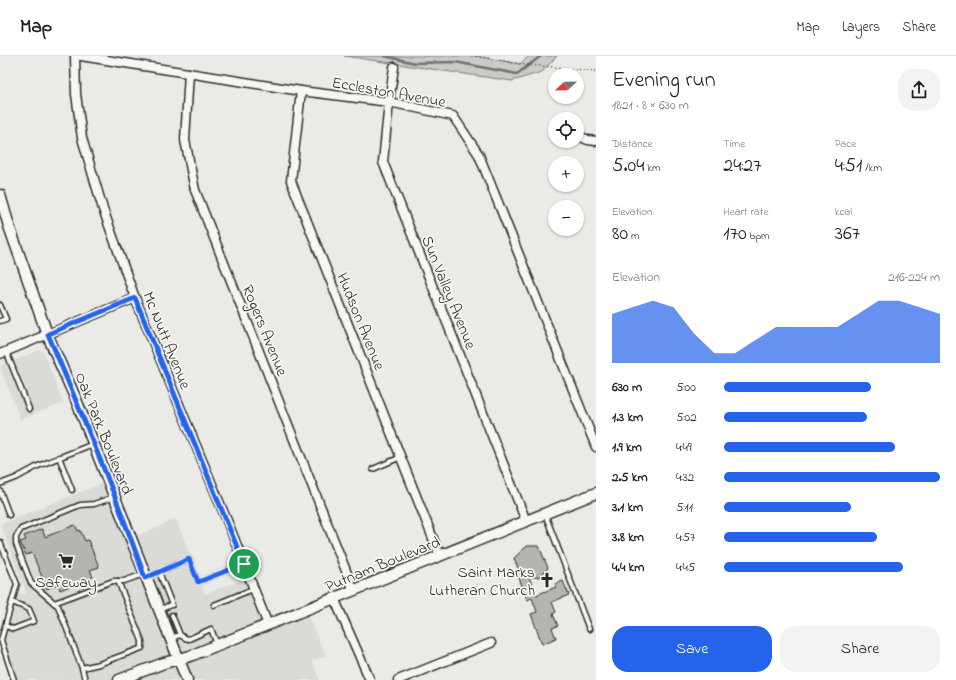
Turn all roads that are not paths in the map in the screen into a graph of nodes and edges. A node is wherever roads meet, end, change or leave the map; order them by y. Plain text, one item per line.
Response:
1 (75, 56) edge
2 (82, 56) edge
3 (394, 67) dead end
4 (189, 73) junction
5 (301, 90) junction
6 (388, 102) junction
7 (584, 138) edge
8 (596, 141) edge
9 (0, 195) edge
10 (135, 298) junction
11 (0, 305) edge
12 (0, 321) edge
13 (48, 334) junction
14 (3, 352) edge
15 (29, 409) dead end
16 (93, 443) junction
17 (596, 447) edge
18 (59, 457) junction
19 (401, 457) junction
20 (373, 468) dead end
21 (0, 484) edge
22 (72, 490) dead end
23 (0, 491) edge
24 (596, 493) edge
25 (114, 496) junction
26 (544, 514) junction
27 (9, 515) dead end
28 (526, 521) junction
29 (0, 542) edge
30 (440, 556) junction
31 (244, 564) junction
32 (159, 572) junction
33 (145, 576) junction
34 (118, 581) junction
35 (253, 589) junction
36 (354, 591) junction
37 (334, 598) junction
38 (12, 602) junction
39 (54, 603) junction
40 (214, 605) dead end
41 (158, 610) junction
42 (172, 615) dead end
43 (268, 625) junction
44 (6, 626) junction
45 (590, 629) dead end
46 (180, 635) junction
47 (169, 639) junction
48 (491, 643) dead end
49 (218, 645) junction
50 (178, 659) junction
51 (82, 668) junction
52 (14, 680) edge
53 (85, 680) edge
54 (120, 680) edge
55 (187, 680) edge
56 (370, 680) edge
57 (398, 680) edge

1 - 10 street, Mc Nutt Avenue
2 - 4 street, Eccleston Avenue
3 - 6 street, Sun Valley Avenue
4 - 5 street, Eccleston Avenue
4 - 36 street, Rogers Avenue
5 - 6 street, Eccleston Avenue
5 - 19 street, Hudson Avenue
6 - 17 street, Eccleston Avenue
6 - 28 street, Sun Valley Avenue
7 - 8 street
9 - 13 street, Oak Park Boulevard
10 - 13 street
10 - 31 street, Mc Nutt Avenue
11 - 12 lane
13 - 14 street
13 - 16 street, Oak Park Boulevard
14 - 15 lane
16 - 18 lane
16 - 25 street, Oak Park Boulevard
18 - 21 lane
18 - 22 lane
19 - 20 lane
19 - 30 street, Hudson Avenue
23 - 27 lane
24 - 26 street, Putnam Boulevard
25 - 33 street, Oak Park Boulevard
25 - 39 lane
26 - 28 street, Putnam Boulevard
26 - 45 lane
28 - 30 street, Putnam Boulevard
29 - 38 lane
30 - 36 street, Putnam Boulevard
31 - 32 lane
31 - 35 street, Mc Nutt Avenue
32 - 33 lane
32 - 41 lane
33 - 34 lane
33 - 41 street, Oak Park Boulevard
34 - 39 lane
34 - 51 lane
35 - 40 lane
35 - 43 street, Mc Nutt Avenue
36 - 37 street, Putnam Boulevard
37 - 43 street, Putnam Boulevard
37 - 56 street
38 - 44 lane
38 - 44 lane
39 - 51 lane
41 - 47 street, Oak Park Boulevard
42 - 46 lane
43 - 49 street, Putnam Boulevard
44 - 52 lane
46 - 47 lane
46 - 49 lane
47 - 50 street, Oak Park Boulevard
48 - 57 street
49 - 50 street, Putnam Boulevard
50 - 54 street, Putnam Boulevard
50 - 55 street, Oak Park Boulevard
51 - 53 lane

